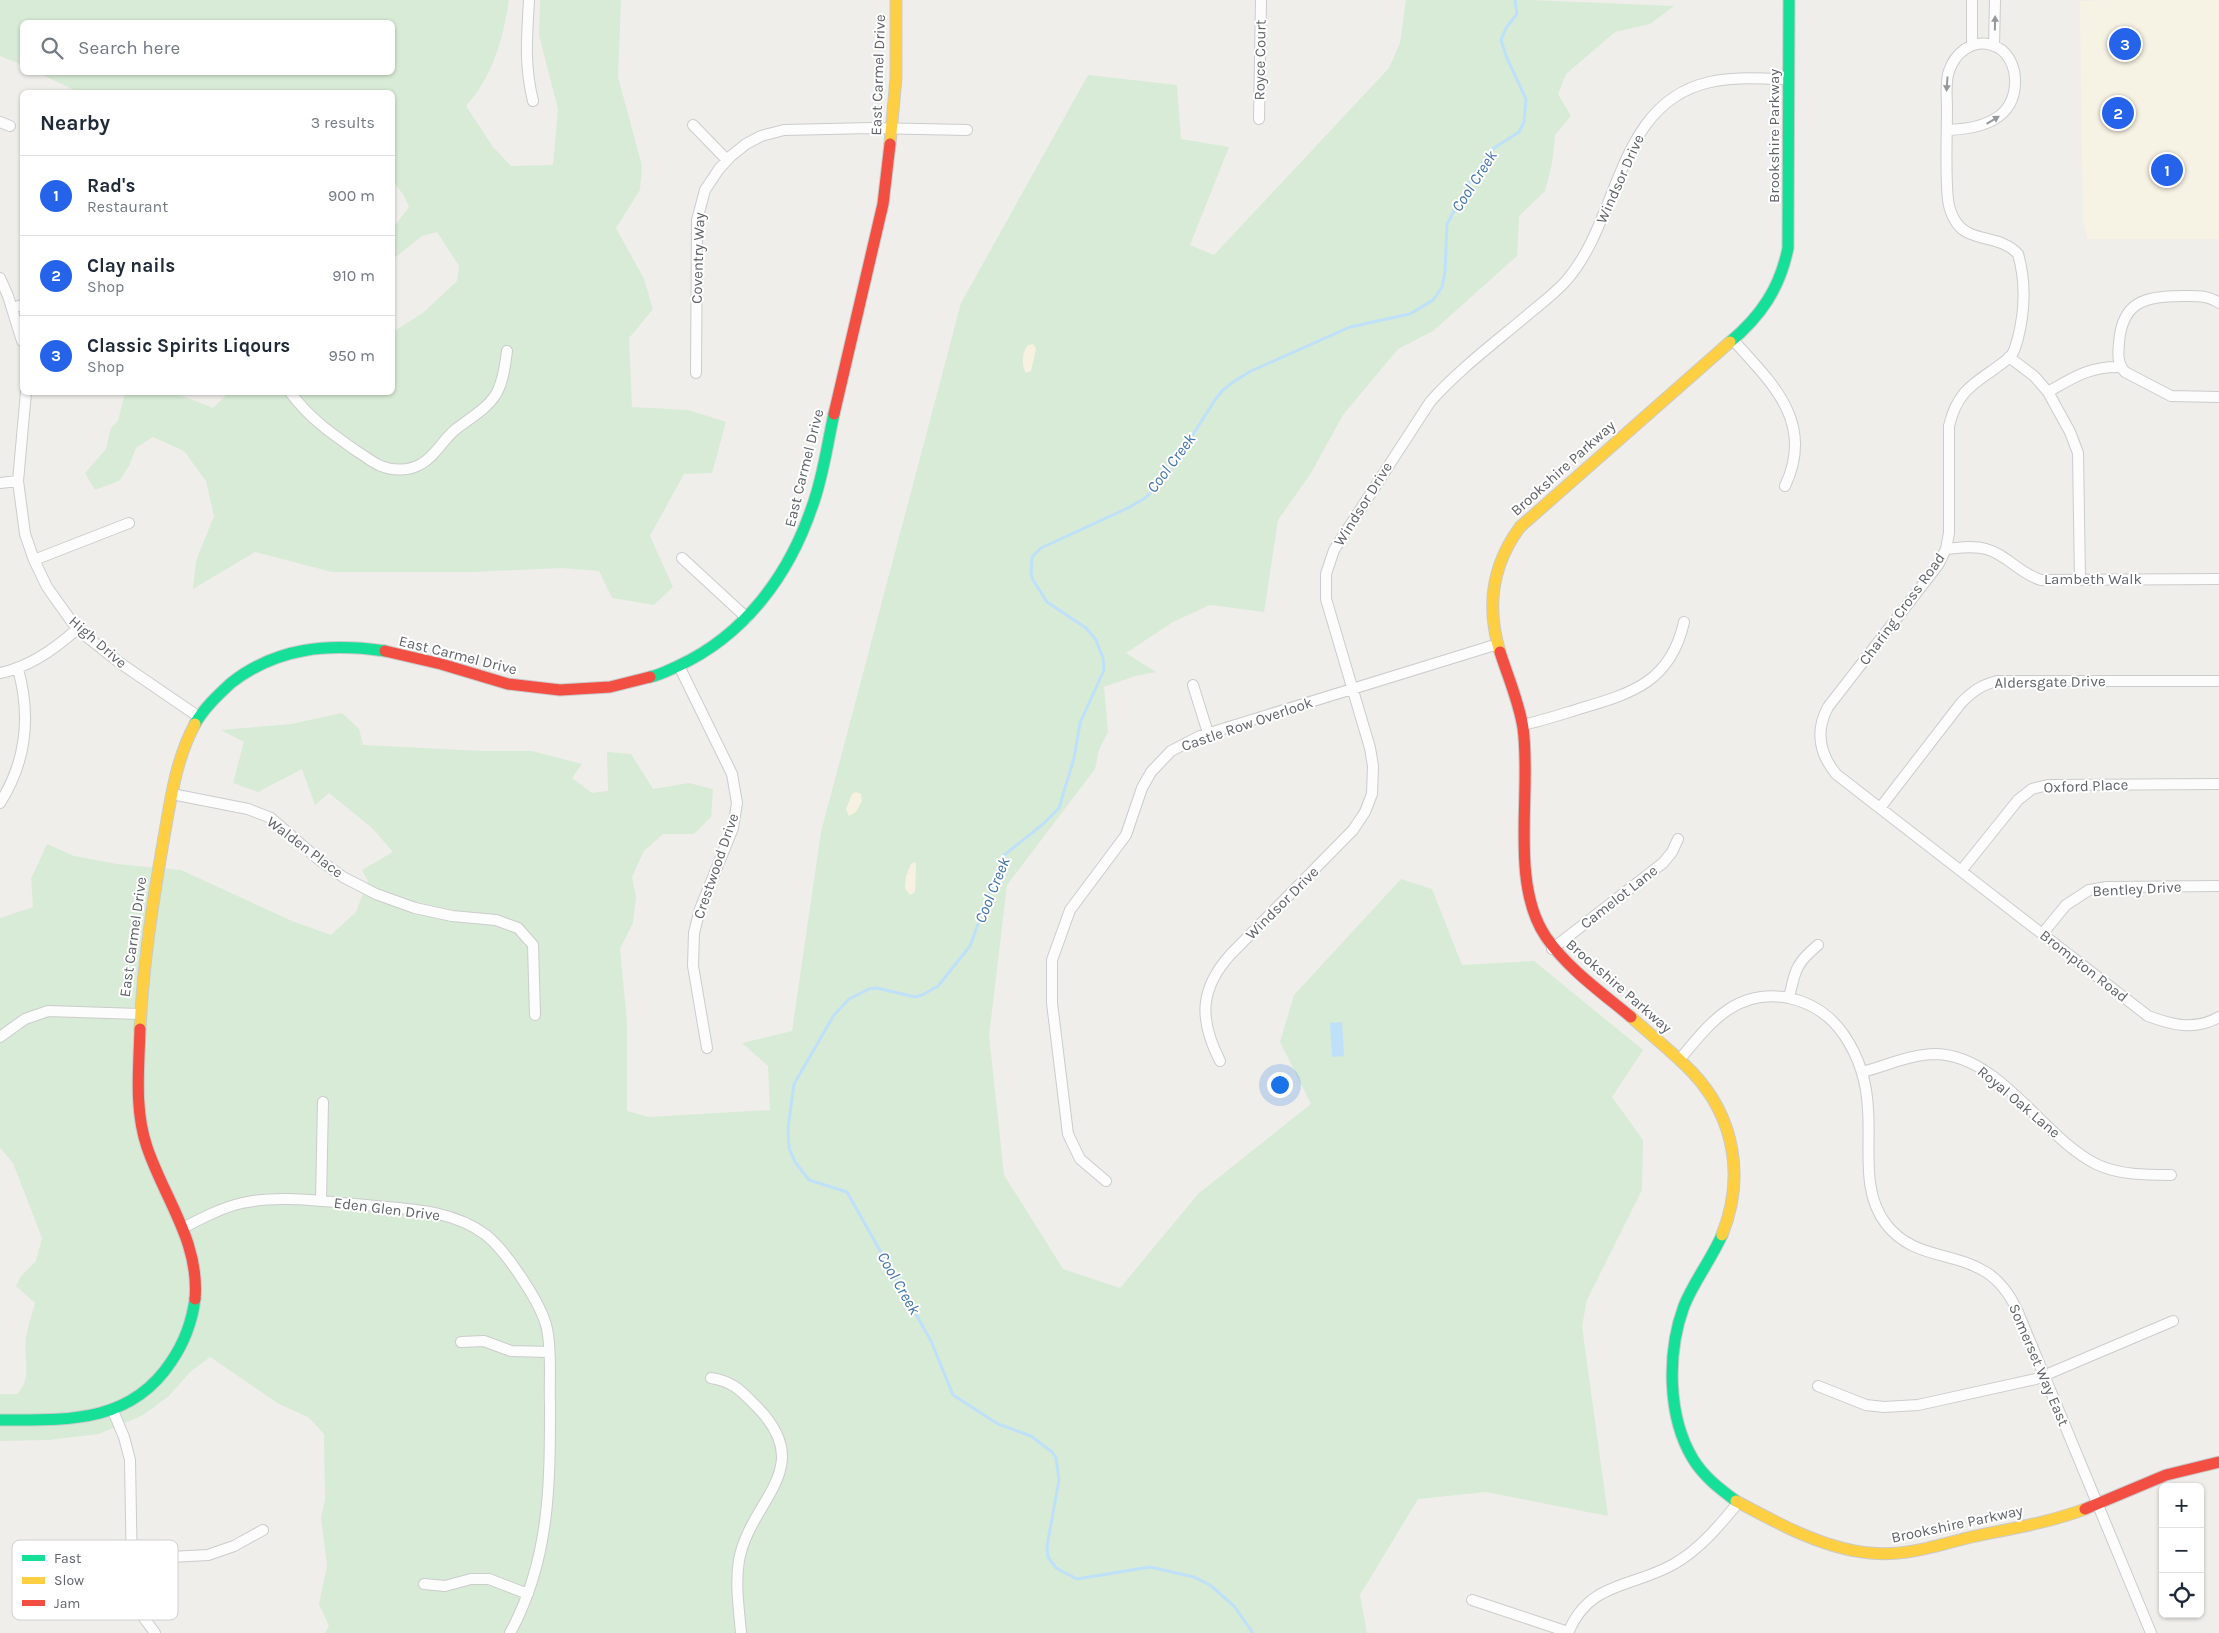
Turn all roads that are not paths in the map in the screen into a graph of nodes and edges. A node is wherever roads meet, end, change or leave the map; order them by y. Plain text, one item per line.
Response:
1 (529, 0) edge
2 (896, 0) edge
3 (1261, 0) edge
4 (1789, 0) edge
5 (1972, 0) edge
6 (1995, 0) edge
7 (1972, 45) junction
8 (1994, 46) junction
9 (1789, 79) junction
10 (533, 100) dead end
11 (1259, 119) dead end
12 (0, 122) edge
13 (693, 125) dead end
14 (10, 126) dead end
15 (892, 128) junction
16 (967, 130) dead end
17 (1946, 130) junction
18 (727, 160) junction
19 (0, 278) edge
20 (2219, 303) edge
21 (17, 307) edge
22 (20, 327) edge
23 (1733, 340) junction
24 (507, 351) dead end
25 (2009, 357) junction
26 (2121, 367) junction
27 (696, 373) dead end
28 (2048, 392) junction
29 (26, 395) edge
30 (292, 395) edge
31 (2219, 397) edge
32 (18, 481) junction
33 (0, 483) edge
34 (1785, 486) dead end
35 (129, 523) dead end
36 (1946, 549) junction
37 (682, 558) dead end
38 (34, 560) junction
39 (2219, 579) edge
40 (2080, 580) junction
41 (747, 618) junction
42 (1684, 622) dead end
43 (77, 629) junction
44 (1498, 644) junction
45 (679, 666) junction
46 (18, 669) junction
47 (0, 673) edge
48 (2219, 681) edge
49 (1193, 685) dead end
50 (1352, 690) junction
51 (200, 717) junction
52 (1522, 725) junction
53 (1208, 734) junction
54 (2219, 784) edge
55 (172, 794) junction
56 (0, 803) edge
57 (1880, 808) junction
58 (1678, 838) dead end
59 (1961, 870) junction
60 (2219, 886) edge
61 (2043, 933) junction
62 (1818, 946) dead end
63 (1552, 949) junction
64 (1789, 998) junction
65 (139, 1014) junction
66 (535, 1015) dead end
67 (2219, 1017) edge
68 (0, 1037) edge
69 (708, 1048) dead end
70 (1680, 1059) junction
71 (1220, 1061) dead end
72 (1862, 1072) junction
73 (323, 1102) dead end
74 (2171, 1175) dead end
75 (1106, 1181) dead end
76 (321, 1201) junction
77 (183, 1228) junction
78 (2173, 1320) dead end
79 (461, 1342) dead end
80 (549, 1352) junction
81 (2044, 1375) junction
82 (711, 1378) dead end
83 (1818, 1386) dead end
84 (113, 1411) junction
85 (0, 1420) edge
86 (2219, 1462) edge
87 (1738, 1503) junction
88 (2097, 1504) junction
89 (264, 1530) dead end
90 (132, 1540) edge
91 (178, 1557) edge
92 (424, 1584) dead end
93 (528, 1594) junction
94 (1472, 1600) dead end
95 (145, 1620) edge
96 (1568, 1632) edge
97 (155, 1633) edge
98 (510, 1633) edge
99 (741, 1633) edge
100 (2151, 1633) edge

1 - 10 street
2 - 15 street, East Carmel Drive
3 - 11 street, Royce Court
4 - 9 street, Brookshire Parkway
5 - 7 street
8 -> 6 street
7 - 8 street
7 -> 17 street
17 -> 8 street
9 - 23 street, Brookshire Parkway
9 - 50 street, Windsor Drive
12 - 14 street
13 - 18 street
15 - 16 street, Coventry Way
15 - 18 street, Coventry Way
15 - 41 street, East Carmel Drive
17 - 25 street
18 - 27 street, Coventry Way
19 - 21 street
20 - 26 street
21 - 22 street
23 - 34 street
23 - 44 street, Brookshire Parkway
24 - 30 street
25 - 28 street
25 - 36 street, Charing Cross Road
26 - 28 street
26 - 31 street
28 - 40 street
29 - 32 street, High Drive
32 - 33 street
32 - 38 street, High Drive
35 - 38 street
36 - 40 street, Lambeth Walk
36 - 57 street, Charing Cross Road
37 - 41 street
38 - 43 street, High Drive
39 - 40 street, Lambeth Walk
41 - 45 street, East Carmel Drive
42 - 52 street
43 - 46 street
43 - 51 street, High Drive
44 - 50 street, Castle Row Overlook
44 - 52 street, Brookshire Parkway
45 - 51 street, East Carmel Drive
45 - 69 street, Crestwood Drive
46 - 47 street
46 - 56 street
48 - 57 street, Aldersgate Drive
49 - 53 street
50 - 53 street, Castle Row Overlook
50 - 71 street, Windsor Drive
51 - 55 street, East Carmel Drive
52 - 63 street, Brookshire Parkway
53 - 75 street, Castle Row Overlook
54 - 59 street, Oxford Place
55 - 65 street, East Carmel Drive
55 - 66 street, Walden Place
57 - 59 street, Charing Cross Road
58 - 63 street, Camelot Lane
59 - 61 street, Brompton Road
60 - 61 street, Bentley Drive
61 - 67 street, Brompton Road
62 - 64 street
63 - 70 street, Brookshire Parkway
64 - 70 street, Somerset Way East
64 - 72 street, Somerset Way East
65 - 68 street
65 - 77 street, East Carmel Drive
70 - 87 street, Brookshire Parkway
72 - 74 street, Royal Oak Lane
72 - 81 street, Somerset Way East
73 - 76 street
76 - 77 street, Eden Glen Drive
76 - 80 street, Eden Glen Drive
77 - 84 street, East Carmel Drive
78 - 81 street
79 - 80 street
80 - 93 street, Eden Glen Drive
81 - 83 street
81 - 88 street, Somerset Way East
82 - 99 street
84 - 85 street, East Carmel Drive
84 - 90 street
86 - 88 street, Brookshire Parkway
87 - 88 street, Brookshire Parkway
87 - 96 street
88 - 100 street, Somerset Way East
89 - 91 street
92 - 93 street
93 - 98 street, Eden Glen Drive
94 - 96 street
95 - 97 street

